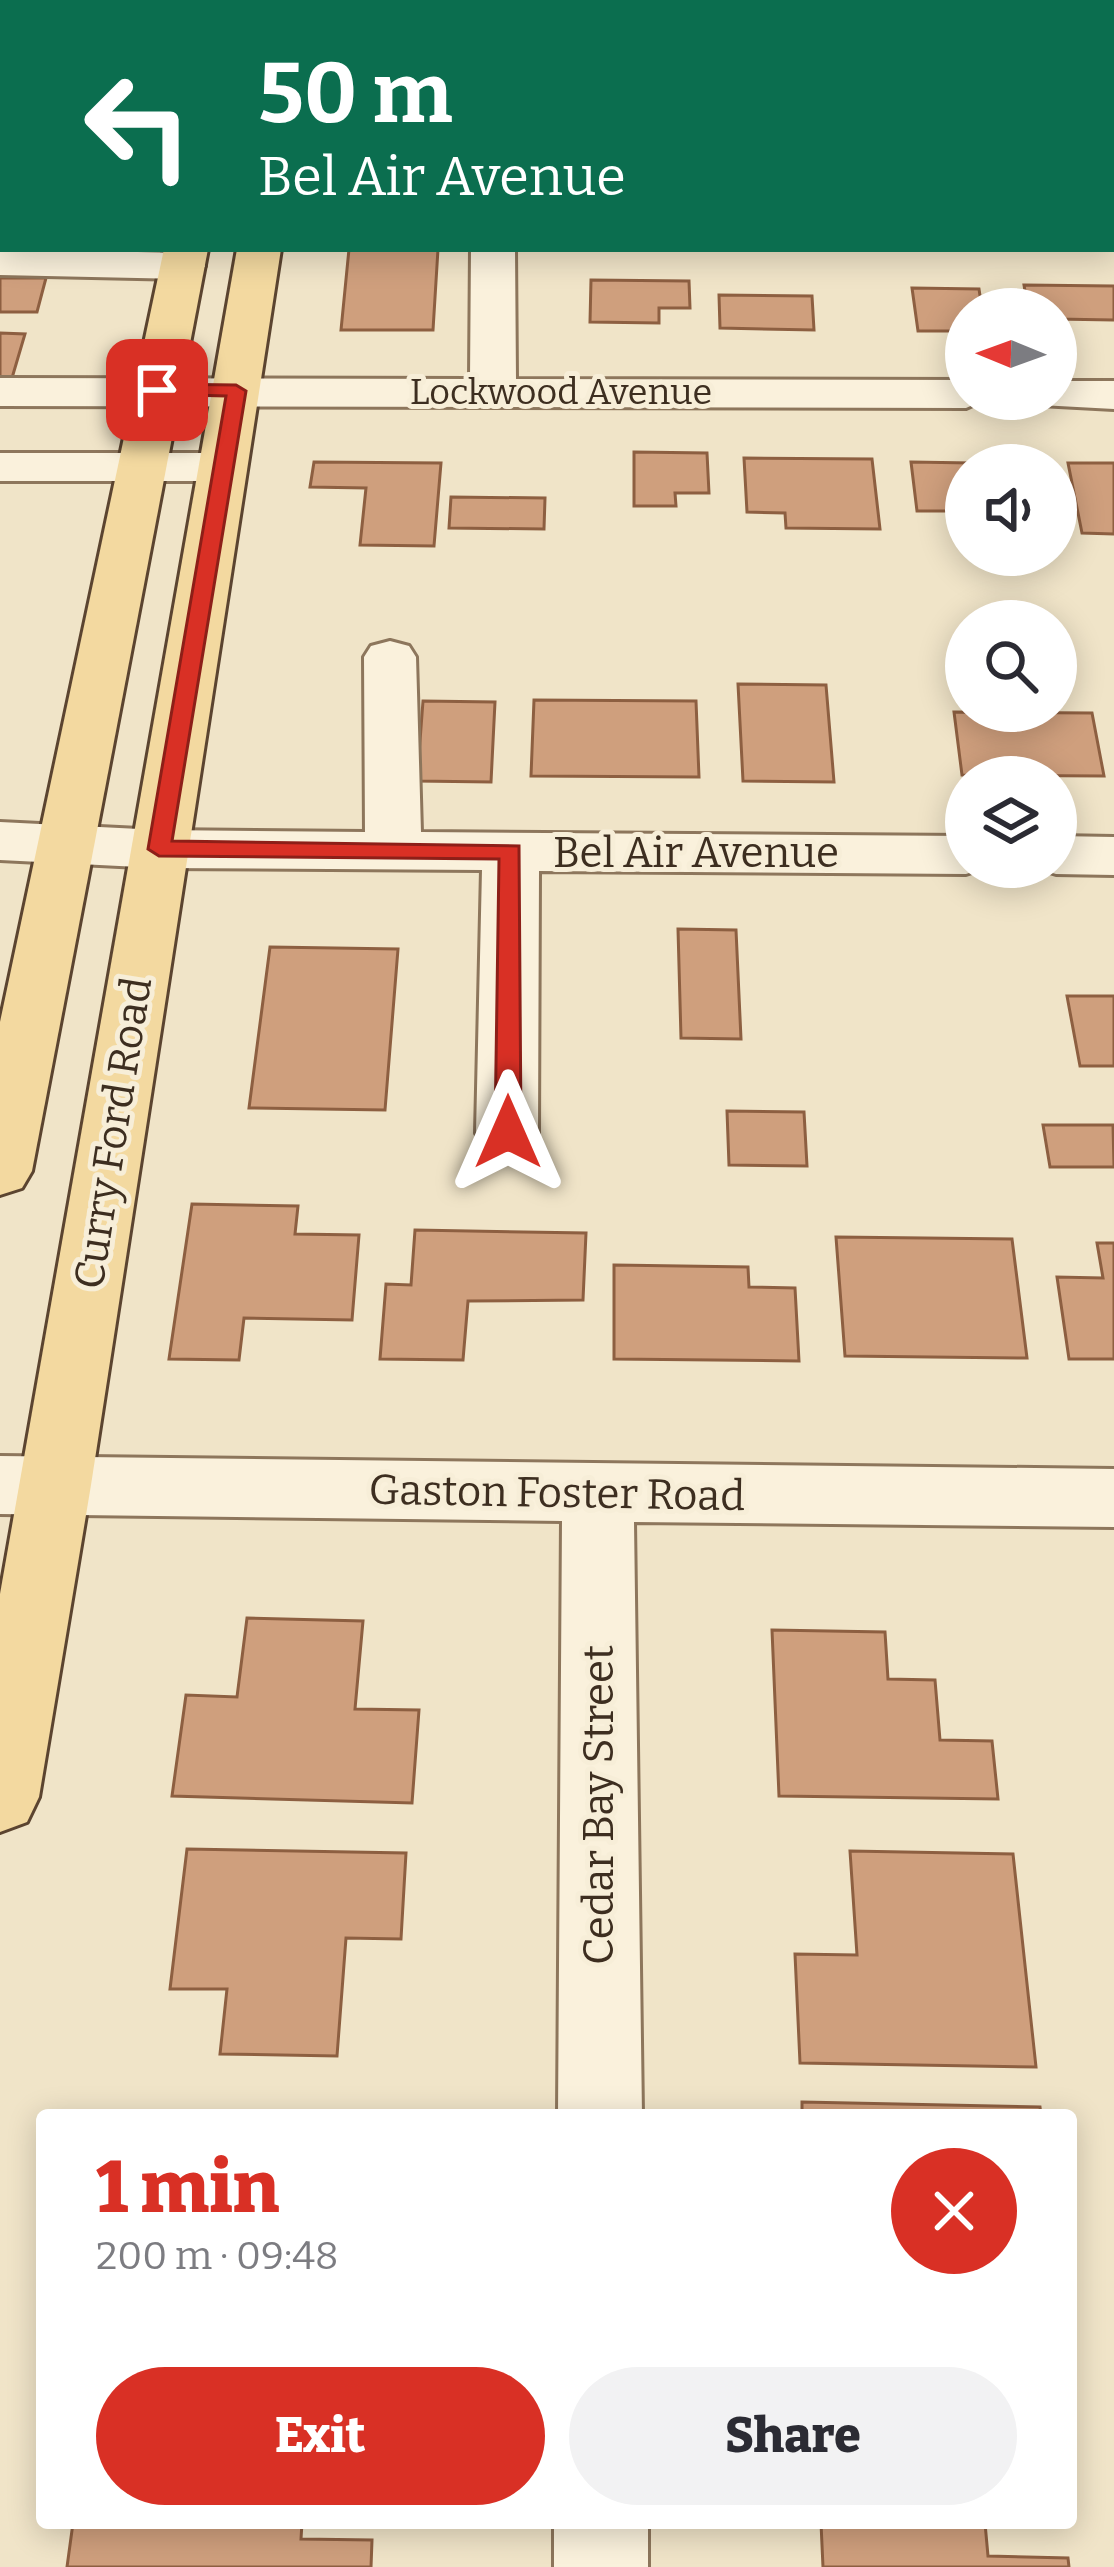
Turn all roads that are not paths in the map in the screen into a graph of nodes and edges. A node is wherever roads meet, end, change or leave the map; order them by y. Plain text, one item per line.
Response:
1 (259, 252) edge
2 (494, 252) edge
3 (184, 257) edge
4 (0, 262) edge
5 (157, 390) junction
6 (236, 391) junction
7 (0, 392) edge
8 (493, 392) junction
9 (945, 394) edge
10 (1077, 395) edge
11 (1114, 395) edge
12 (142, 466) junction
13 (0, 467) edge
14 (223, 467) junction
15 (390, 657) dead end
16 (0, 841) edge
17 (67, 841) junction
18 (159, 849) junction
19 (393, 850) junction
20 (511, 851) junction
21 (945, 855) edge
22 (1077, 855) edge
23 (1114, 856) edge
24 (508, 1132) dead end
25 (0, 1171) edge
26 (28, 1485) edge
27 (598, 1496) junction
28 (1114, 1498) edge
29 (0, 1797) edge
30 (599, 2109) edge
31 (601, 2529) edge
32 (601, 2567) edge

1 - 6 main road, Curry Ford Road
2 - 8 street
3 - 4 street
3 - 5 main road
5 - 6 street, Lockwood Avenue
5 - 7 street, Lockwood Avenue
5 - 12 main road
6 - 8 street, Lockwood Avenue
6 - 14 main road, Curry Ford Road
8 - 9 street, Lockwood Avenue
10 - 11 street
12 - 13 street
12 - 14 street
12 - 17 main road
14 - 18 main road, Curry Ford Road
15 - 19 street
16 - 17 street, Bel Air Avenue
17 - 18 street, Bel Air Avenue
17 - 25 main road
18 - 19 street, Bel Air Avenue
18 - 26 main road, Curry Ford Road
19 - 20 street, Bel Air Avenue
20 - 21 street, Bel Air Avenue
20 - 24 street
22 - 23 street
26 - 27 street, Gaston Foster Road
26 - 29 main road, Curry Ford Road
27 - 28 street, Gaston Foster Road
27 - 30 street, Cedar Bay Street
31 - 32 street

